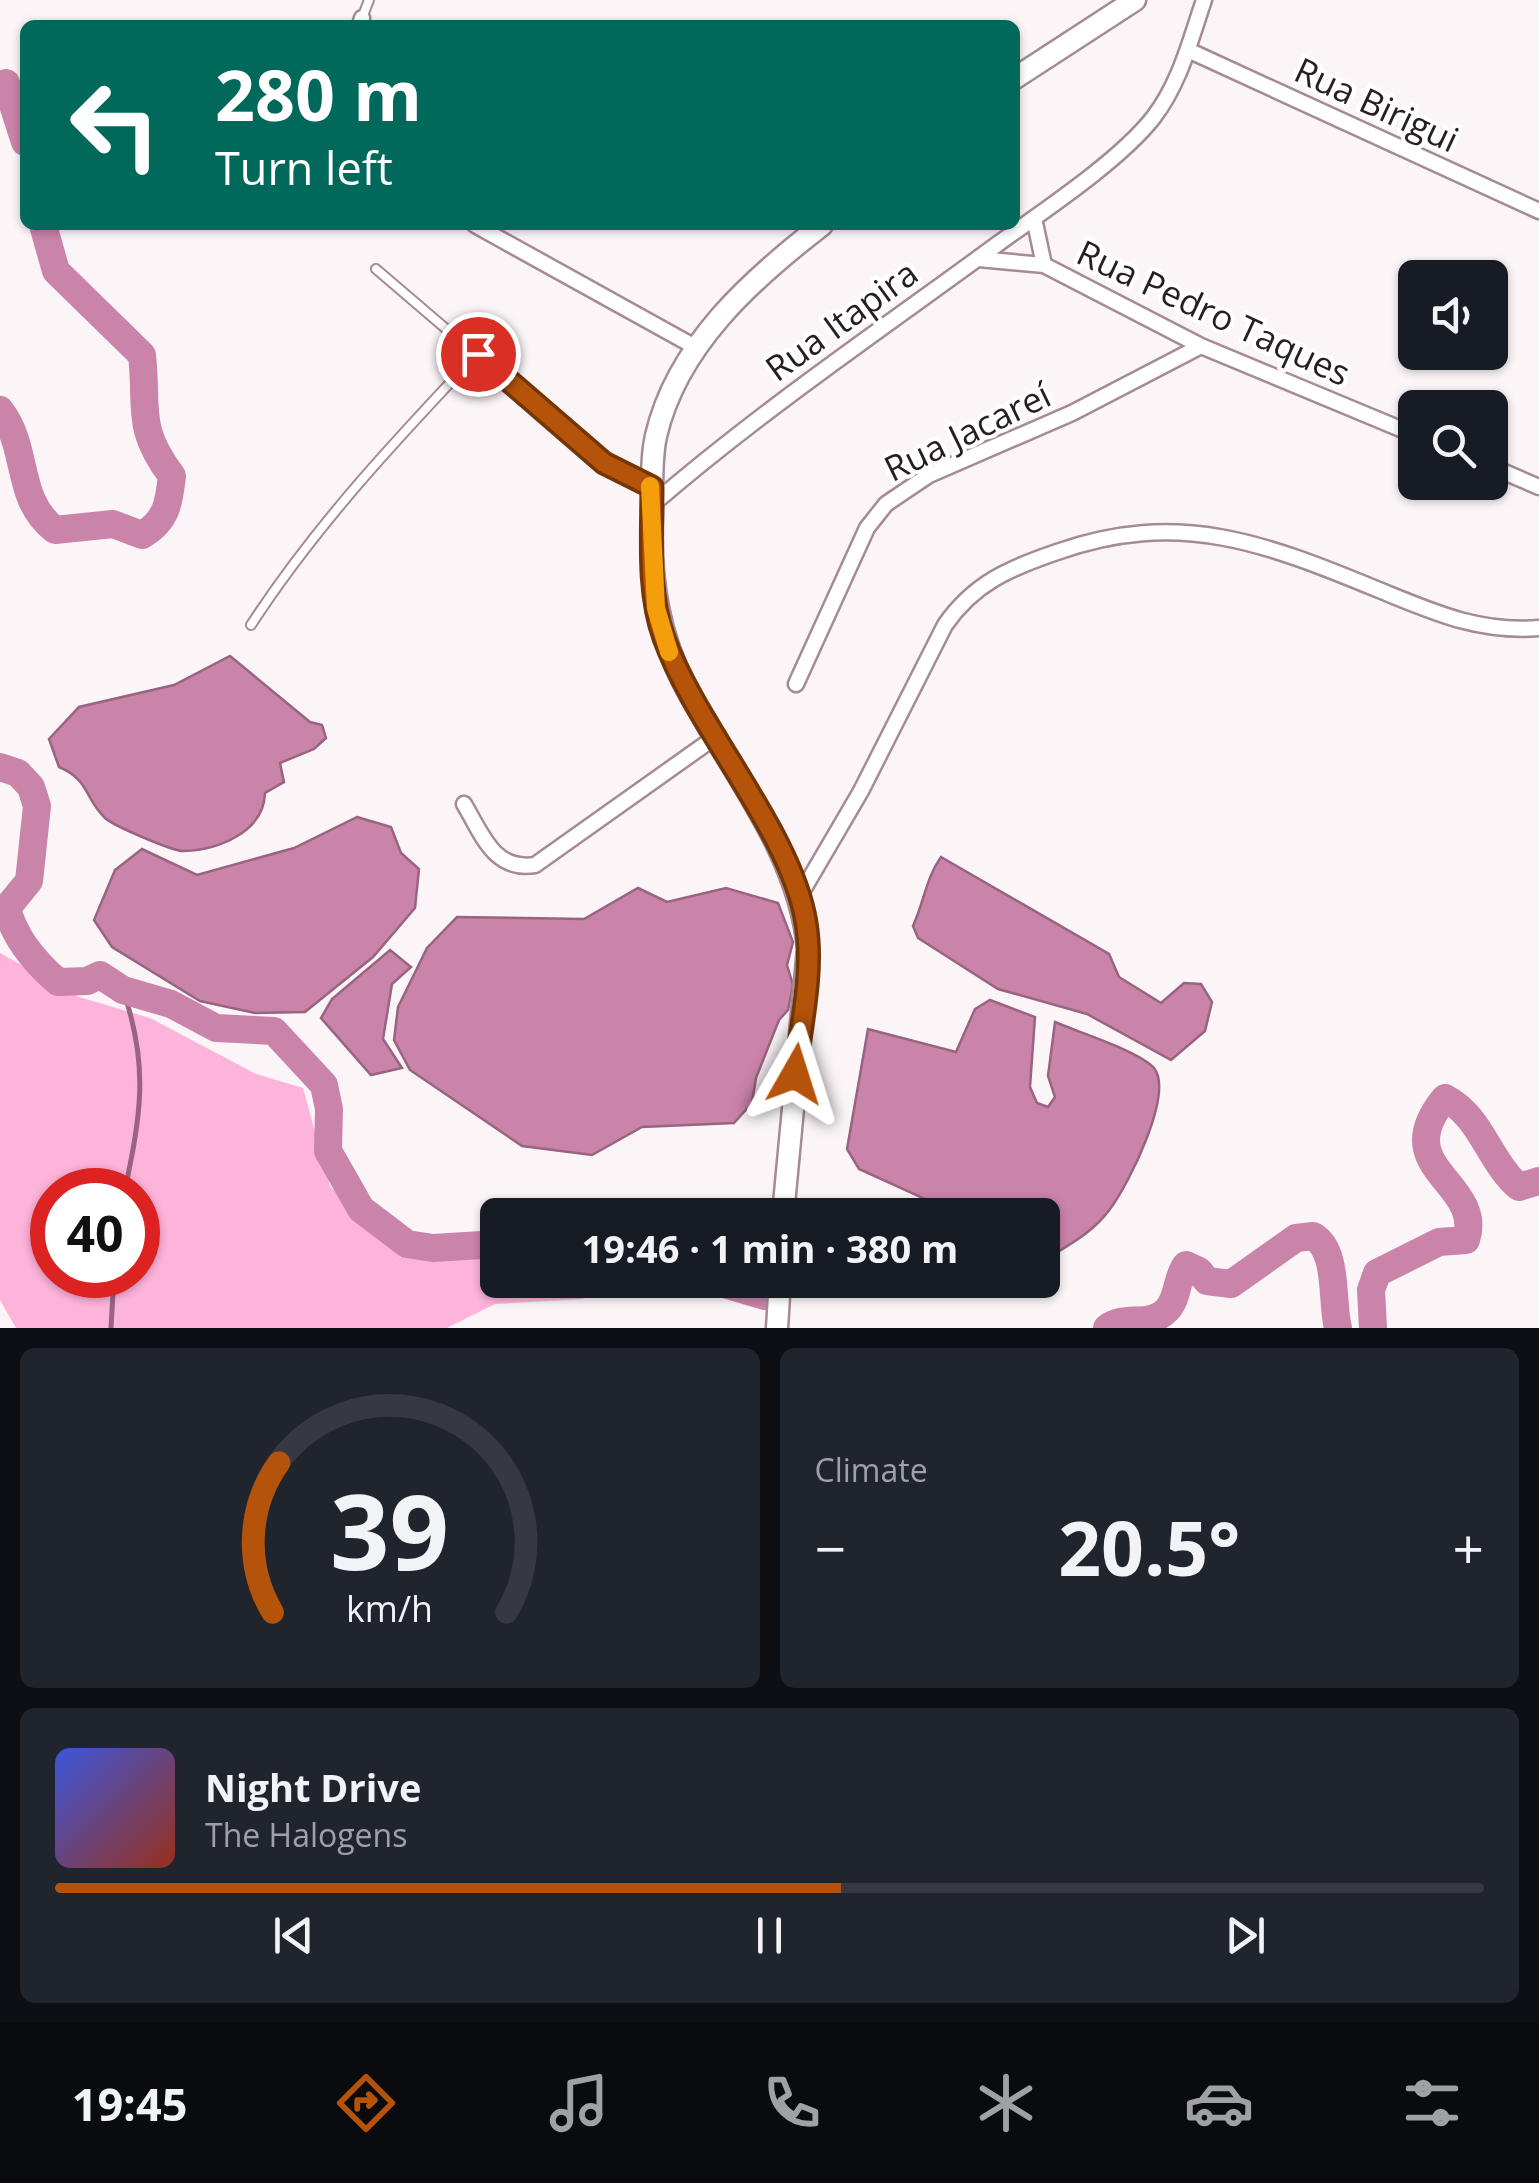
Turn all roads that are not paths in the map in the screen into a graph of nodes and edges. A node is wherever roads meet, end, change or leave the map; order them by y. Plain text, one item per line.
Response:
1 (1135, 0) edge
2 (1204, 0) edge
3 (1190, 51) junction
4 (1020, 75) edge
5 (1539, 211) edge
6 (1034, 218) junction
7 (1020, 228) edge
8 (483, 230) edge
9 (816, 230) edge
10 (1018, 230) edge
11 (978, 259) junction
12 (1044, 264) junction
13 (376, 269) dead end
14 (1201, 346) junction
15 (697, 348) junction
16 (478, 354) junction
17 (1398, 428) edge
18 (1508, 473) edge
19 (1539, 486) edge
20 (652, 496) junction
21 (250, 625) dead end
22 (1539, 628) edge
23 (796, 684) dead end
24 (714, 738) junction
25 (464, 804) dead end
26 (799, 897) junction
27 (785, 1198) edge
28 (779, 1298) edge
29 (778, 1328) edge

1 - 4 street
2 - 3 street, Rua Itapira
3 - 5 street, Rua Birigui
3 - 6 street, Rua Itapira
6 - 7 street, Rua Itapira
6 - 12 street, Rua Pedro Taques
8 - 15 street
9 - 15 street
10 - 11 street, Rua Itapira
11 - 12 street, Rua Pedro Taques
11 - 20 street, Rua Itapira
12 - 14 street, Rua Pedro Taques
13 - 16 lane
14 - 17 street, Rua Pedro Taques
14 - 23 street, Rua Jacareí
15 - 20 street
16 - 20 lane
16 - 21 lane
18 - 19 street
20 - 24 street
22 - 26 street
24 - 25 street
24 - 26 street
26 - 27 street
28 - 29 street

